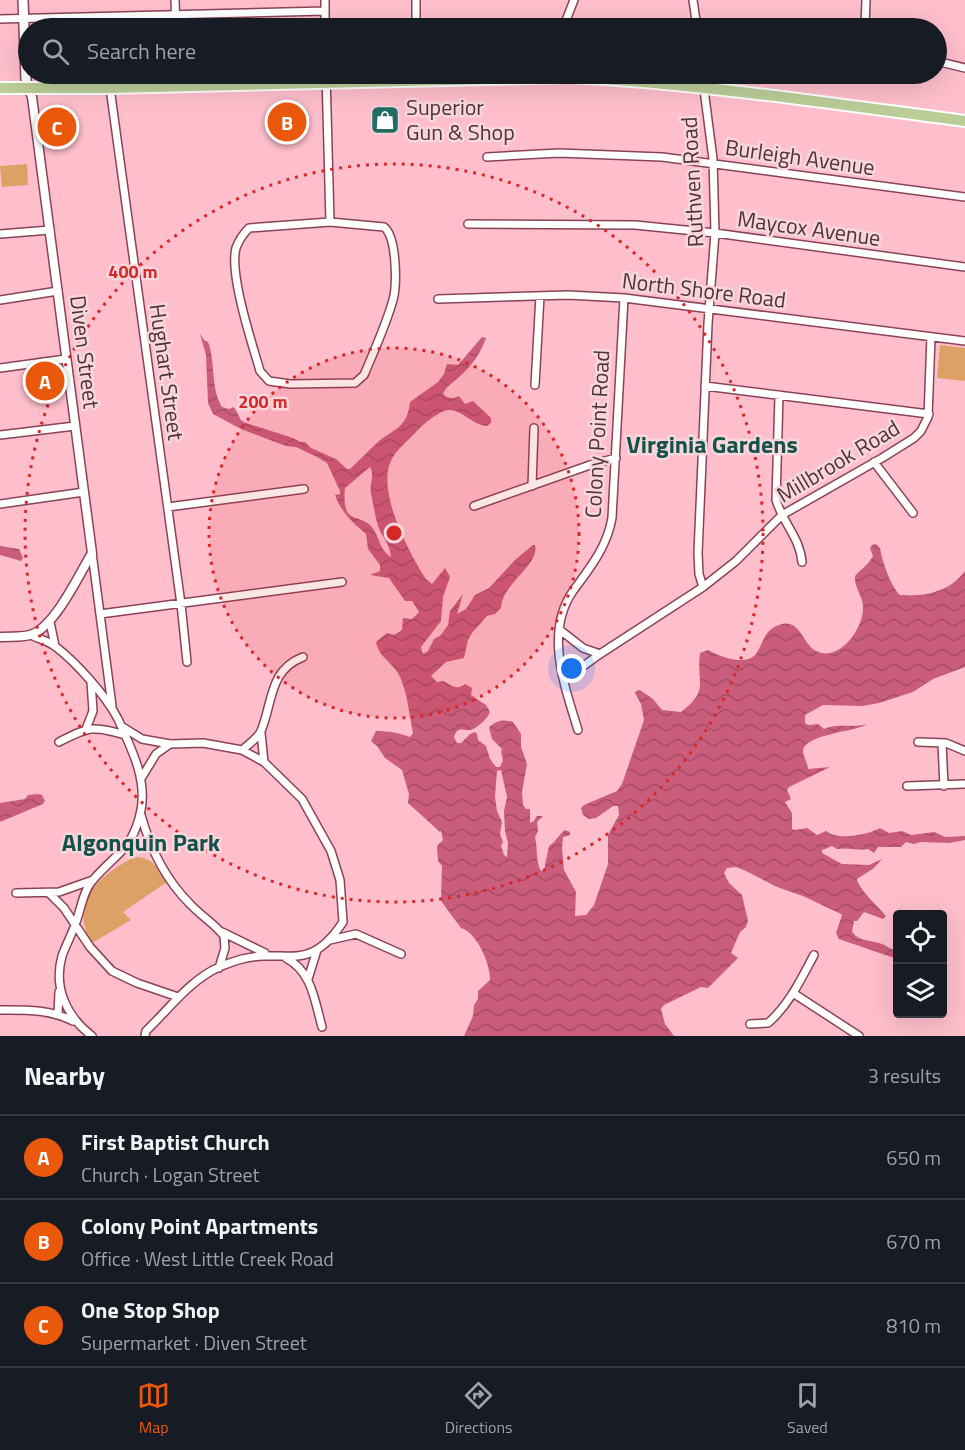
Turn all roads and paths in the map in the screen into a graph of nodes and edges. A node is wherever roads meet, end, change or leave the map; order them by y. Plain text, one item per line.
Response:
1 (23, 0) edge
2 (175, 0) edge
3 (325, 0) edge
4 (416, 0) edge
5 (574, 0) edge
6 (693, 0) edge
7 (866, 0) edge
8 (325, 11) junction
9 (175, 14) junction
10 (18, 18) edge
11 (24, 18) joint
12 (175, 18) edge
13 (325, 18) edge
14 (416, 18) edge
15 (568, 18) edge
16 (696, 18) edge
17 (865, 18) edge
18 (0, 19) edge
19 (947, 64) edge
20 (965, 68) edge
21 (27, 84) edge
22 (214, 84) edge
23 (326, 84) edge
24 (656, 84) edge
25 (703, 84) edge
26 (177, 86) joint
27 (0, 88) edge
28 (28, 88) junction
29 (110, 88) junction
30 (704, 88) junction
31 (965, 121) edge
32 (487, 157) dead end
33 (713, 164) junction
34 (965, 197) edge
35 (330, 222) junction
36 (468, 225) dead end
37 (50, 230) junction
38 (715, 233) junction
39 (0, 234) edge
40 (965, 267) edge
41 (58, 291) junction
42 (540, 296) junction
43 (624, 297) junction
44 (438, 299) dead end
45 (0, 300) edge
46 (710, 308) junction
47 (931, 337) junction
48 (965, 341) edge
49 (66, 358) junction
50 (0, 368) edge
51 (535, 385) dead end
52 (705, 386) junction
53 (779, 395) junction
54 (929, 414) junction
55 (75, 426) junction
56 (534, 429) dead end
57 (0, 435) edge
58 (616, 458) junction
59 (874, 462) junction
60 (532, 486) junction
61 (304, 489) dead end
62 (84, 492) junction
63 (0, 504) edge
64 (474, 506) dead end
65 (168, 507) junction
66 (913, 513) dead end
67 (782, 514) junction
68 (92, 553) junction
69 (802, 562) dead end
70 (342, 582) dead end
71 (703, 587) junction
72 (181, 604) junction
73 (100, 614) junction
74 (50, 622) junction
75 (560, 630) junction
76 (31, 635) junction
77 (0, 637) edge
78 (55, 646) junction
79 (600, 654) junction
80 (303, 657) dead end
81 (187, 662) dead end
82 (90, 680) junction
83 (564, 680) junction
84 (112, 708) junction
85 (121, 726) junction
86 (86, 729) junction
87 (578, 730) dead end
88 (261, 733) junction
89 (125, 735) junction
90 (59, 742) dead end
91 (918, 742) dead end
92 (942, 743) junction
93 (170, 744) junction
94 (242, 750) junction
95 (965, 751) edge
96 (264, 762) junction
97 (142, 777) junction
98 (965, 784) edge
99 (907, 786) dead end
100 (944, 786) junction
101 (140, 813) junction
102 (93, 880) junction
103 (16, 893) dead end
104 (49, 893) junction
105 (343, 922) junction
106 (75, 926) junction
107 (219, 930) junction
108 (356, 934) junction
109 (330, 940) junction
110 (317, 950) junction
111 (401, 954) dead end
112 (814, 955) dead end
113 (273, 956) junction
114 (286, 958) junction
115 (219, 968) junction
116 (308, 979) junction
117 (60, 987) junction
118 (793, 993) junction
119 (178, 998) junction
120 (0, 1010) edge
121 (58, 1014) junction
122 (76, 1022) junction
123 (750, 1024) dead end
124 (322, 1027) dead end
125 (145, 1034) edge
126 (92, 1036) edge
127 (136, 1036) edge
128 (860, 1036) edge

1 - 11 main road, Diven Street
2 - 9 street
3 - 8 street
4 - 14 street
5 - 15 street
6 - 16 street
7 - 17 street
8 - 9 street
8 - 13 street
9 - 11 street
9 - 12 street
10 - 18 street
19 - 20 street
21 - 28 main road, Diven Street
22 - 26 main road
23 - 35 street
24 - 30 main road
25 - 30 street, Ruthven Road
26 - 29 main road
27 - 28 main road
28 - 29 main road
28 - 37 street, Diven Street
29 - 65 street, Hughart Street
30 - 31 main road
30 - 33 street, Ruthven Road
32 - 33 street, Burleigh Avenue
33 - 34 street, Burleigh Avenue
33 - 38 street, Ruthven Road
35 - 35 street
36 - 38 street, Maycox Avenue
37 - 39 street
37 - 41 street, Diven Street
38 - 40 street, Maycox Avenue
38 - 46 street, Ruthven Road
41 - 45 street
41 - 49 street, Diven Street
42 - 43 street, North Shore Road
42 - 44 street, North Shore Road
42 - 51 street
43 - 46 street, North Shore Road
43 - 58 street, Colony Point Road
46 - 47 street, North Shore Road
46 - 52 street, Ruthven Road
47 - 48 street, North Shore Road
47 - 54 street, Millbrook Road
49 - 50 street
49 - 55 street, Diven Street
52 - 53 street
52 - 71 street, Ruthven Road
53 - 54 street
53 - 67 street
54 - 59 street, Millbrook Road
55 - 57 street
55 - 62 street, Diven Street
56 - 60 street
58 - 60 street
58 - 75 street, Colony Point Road
59 - 66 street
59 - 67 street, Millbrook Road
60 - 64 street
61 - 65 street
62 - 63 street
62 - 68 street, Diven Street
65 - 72 street, Hughart Street
67 - 69 street
67 - 71 street, Millbrook Road
68 - 73 street, Diven Street
68 - 74 street
70 - 72 street
71 - 79 street
72 - 73 street
72 - 81 street, Hughart Street
73 - 84 street, Diven Street
74 - 76 street
74 - 78 street
75 - 79 street
75 - 83 street, Colony Point Road
76 - 77 street
76 - 78 street
78 - 82 street
79 - 83 street
80 - 88 street
82 - 84 street
82 - 86 street
83 - 87 street, Colony Point Road
84 - 85 street
85 - 89 street
85 - 93 street
86 - 89 street
86 - 90 street
88 - 94 street
88 - 96 street
89 - 97 street
91 - 92 street
92 - 95 street
92 - 100 street
93 - 94 street
93 - 97 street
94 - 96 street
96 - 105 street
97 - 101 street
98 - 100 street
99 - 100 street
101 - 102 street
101 - 107 street
102 - 104 street
102 - 106 street
103 - 104 street
104 - 106 street
105 - 108 street
105 - 109 street
106 - 117 street
106 - 119 street
107 - 113 street
107 - 115 street
108 - 109 street
108 - 111 street
109 - 110 street
110 - 114 street
110 - 116 street
112 - 118 street
113 - 114 street
113 - 115 street
114 - 116 street
115 - 119 street
116 - 124 street
117 - 121 street
117 - 122 street
118 - 123 street
118 - 128 street
119 - 125 street
120 - 121 street
121 - 122 street
122 - 126 street
125 - 127 street

